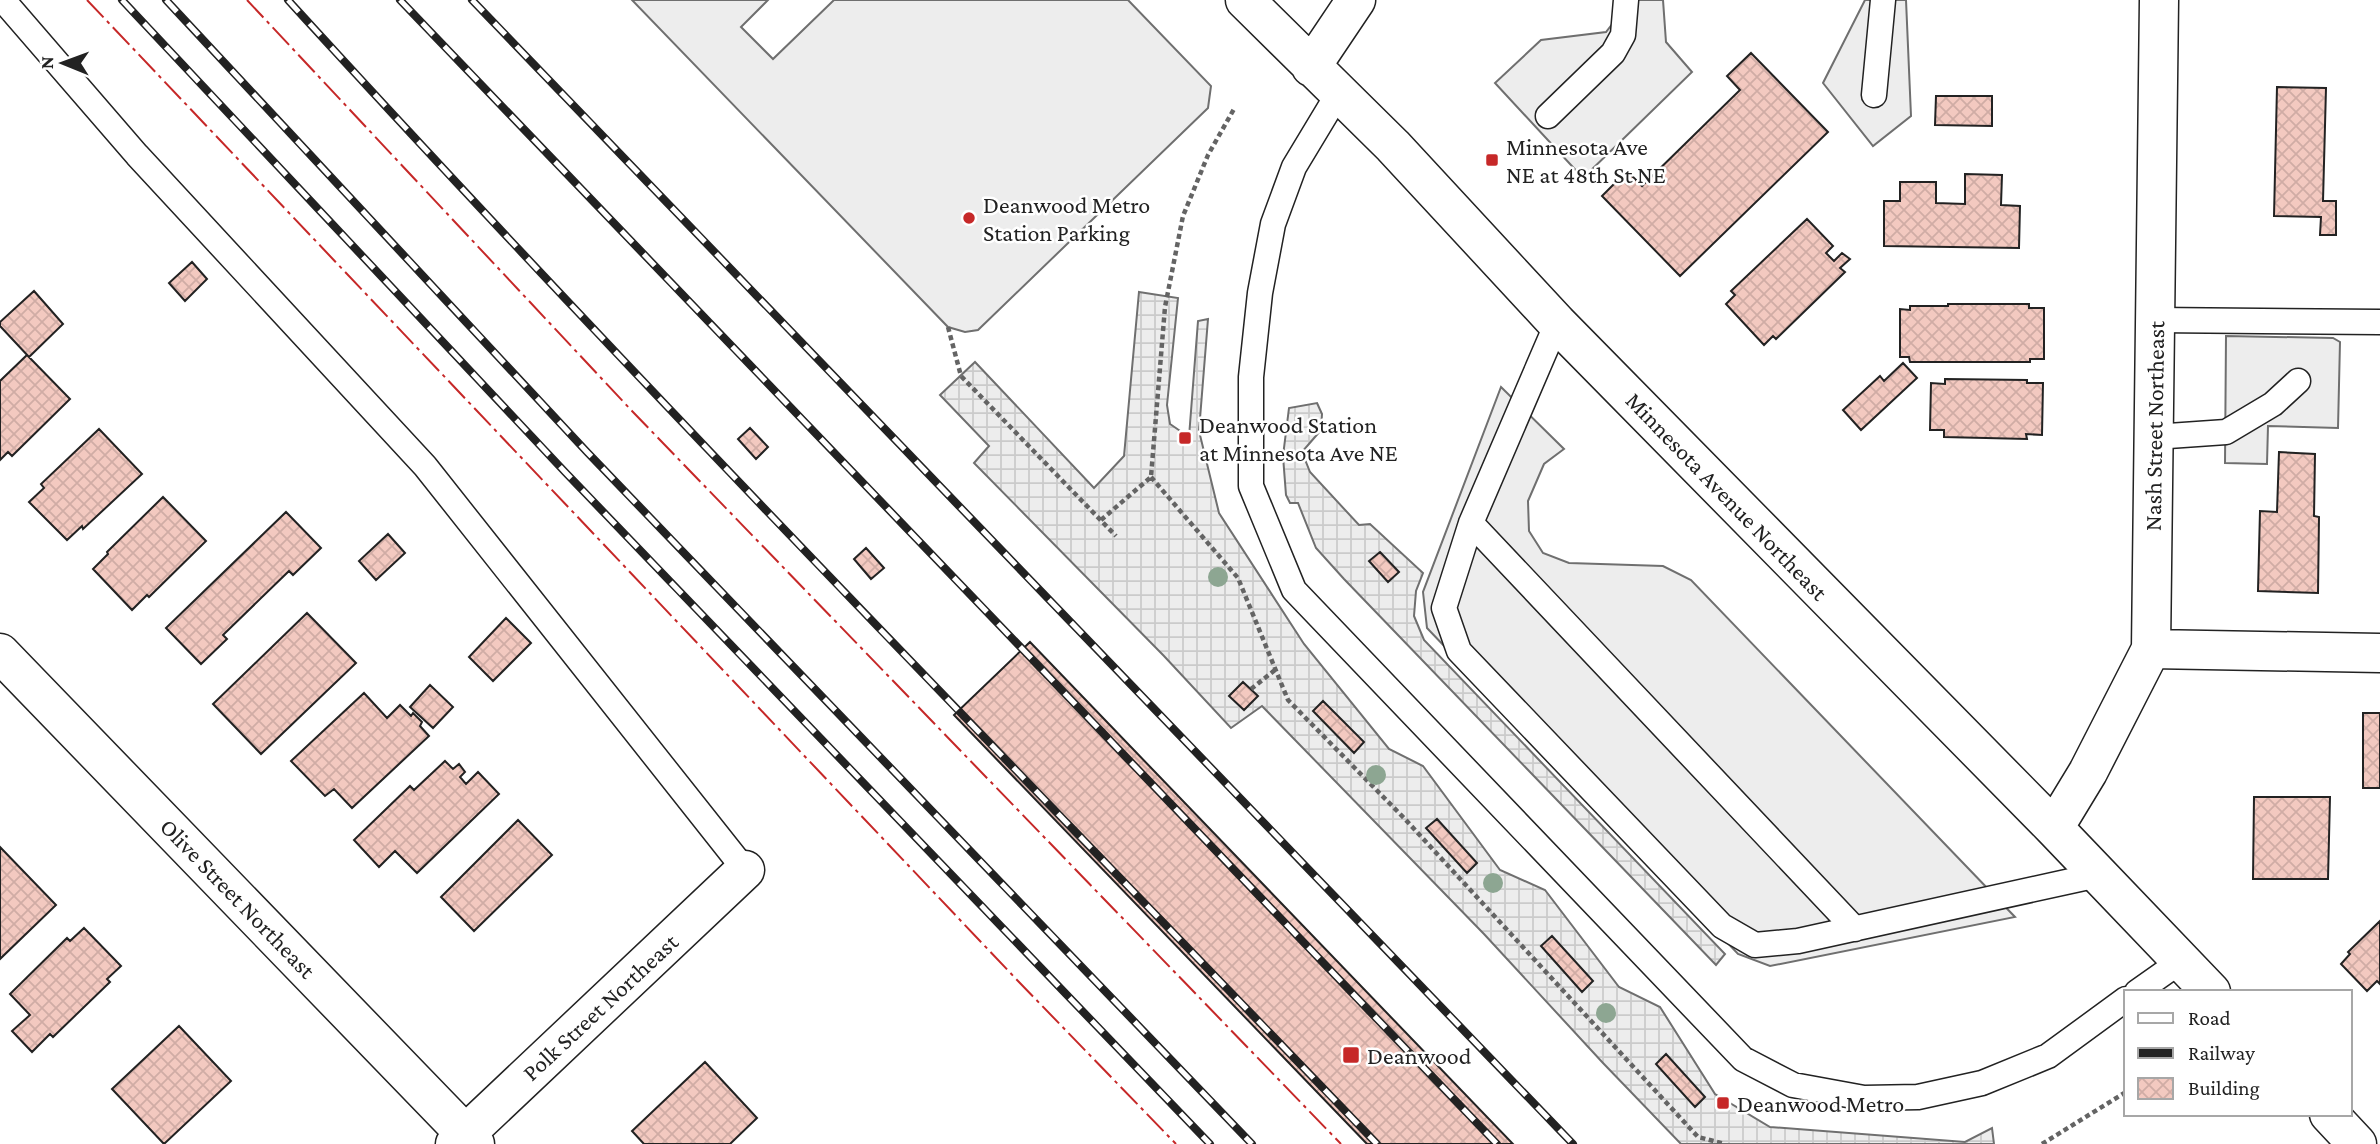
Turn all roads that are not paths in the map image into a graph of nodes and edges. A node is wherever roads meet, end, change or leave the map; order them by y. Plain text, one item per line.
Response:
1 (3, 0) edge
2 (1245, 0) edge
3 (1356, 0) edge
4 (1626, 0) edge
5 (1883, 0) edge
6 (2159, 0) edge
7 (1311, 66) junction
8 (1338, 94) junction
9 (1874, 95) dead end
10 (1548, 116) dead end
11 (2155, 320) junction
12 (2380, 322) edge
13 (1557, 323) junction
14 (2298, 381) dead end
15 (2154, 437) junction
16 (1471, 523) junction
17 (2151, 649) junction
18 (0, 653) edge
19 (2380, 653) edge
20 (2054, 828) junction
21 (745, 870) joint
22 (2098, 875) junction
23 (1855, 929) junction
24 (2181, 961) junction
25 (2140, 990) edge
26 (2209, 990) edge
27 (2124, 1000) edge
28 (2331, 1116) edge
29 (465, 1140) edge
30 (2357, 1144) edge

1 - 21 lane
2 - 7 street, Minnesota Avenue Northeast
3 - 7 street
4 - 10 lane
5 - 9 lane
6 - 11 street, Nash Street Northeast
7 - 8 street, Minnesota Avenue Northeast
8 - 13 street, Minnesota Avenue Northeast
8 - 27 lane
11 - 12 lane
11 - 15 street, Nash Street Northeast
13 - 16 lane
13 - 20 street, Minnesota Avenue Northeast
14 - 15 lane
15 - 17 street, Nash Street Northeast
16 - 23 lane
16 - 23 lane
17 - 19 street
17 - 20 street, Nash Street Northeast
18 - 29 street, Olive Street Northeast
20 - 22 street, Minnesota Avenue Northeast
21 - 29 street, Polk Street Northeast
22 - 23 lane
22 - 24 street, Minnesota Avenue Northeast
24 - 25 lane
24 - 26 street, Minnesota Avenue Northeast
28 - 30 street

